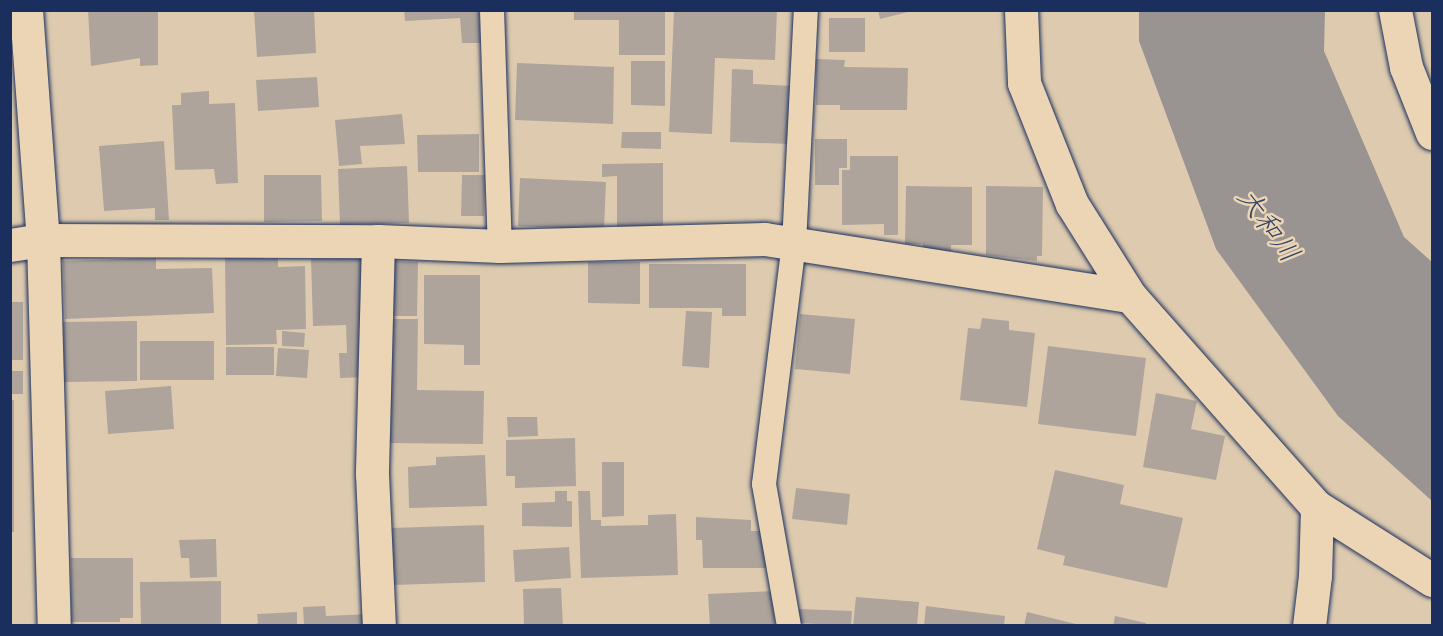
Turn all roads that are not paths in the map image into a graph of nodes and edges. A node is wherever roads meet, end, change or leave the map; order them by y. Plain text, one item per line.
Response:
1 (26, 10) edge
2 (492, 10) edge
3 (806, 10) edge
4 (1021, 10) edge
5 (1395, 10) edge
6 (1432, 133) edge
7 (43, 240) junction
8 (378, 241) junction
9 (10, 244) edge
10 (794, 244) junction
11 (500, 246) junction
12 (1130, 296) junction
13 (1317, 507) junction
14 (1432, 580) edge
15 (54, 626) edge
16 (379, 626) edge
17 (789, 626) edge
18 (1309, 626) edge

1 - 7 street
2 - 11 lane
3 - 10 lane
4 - 12 street
5 - 6 street
7 - 8 street
7 - 9 street
7 - 15 street
8 - 11 street
8 - 16 street
10 - 11 street
10 - 12 street
10 - 17 lane
12 - 13 street
13 - 14 street
13 - 18 street

